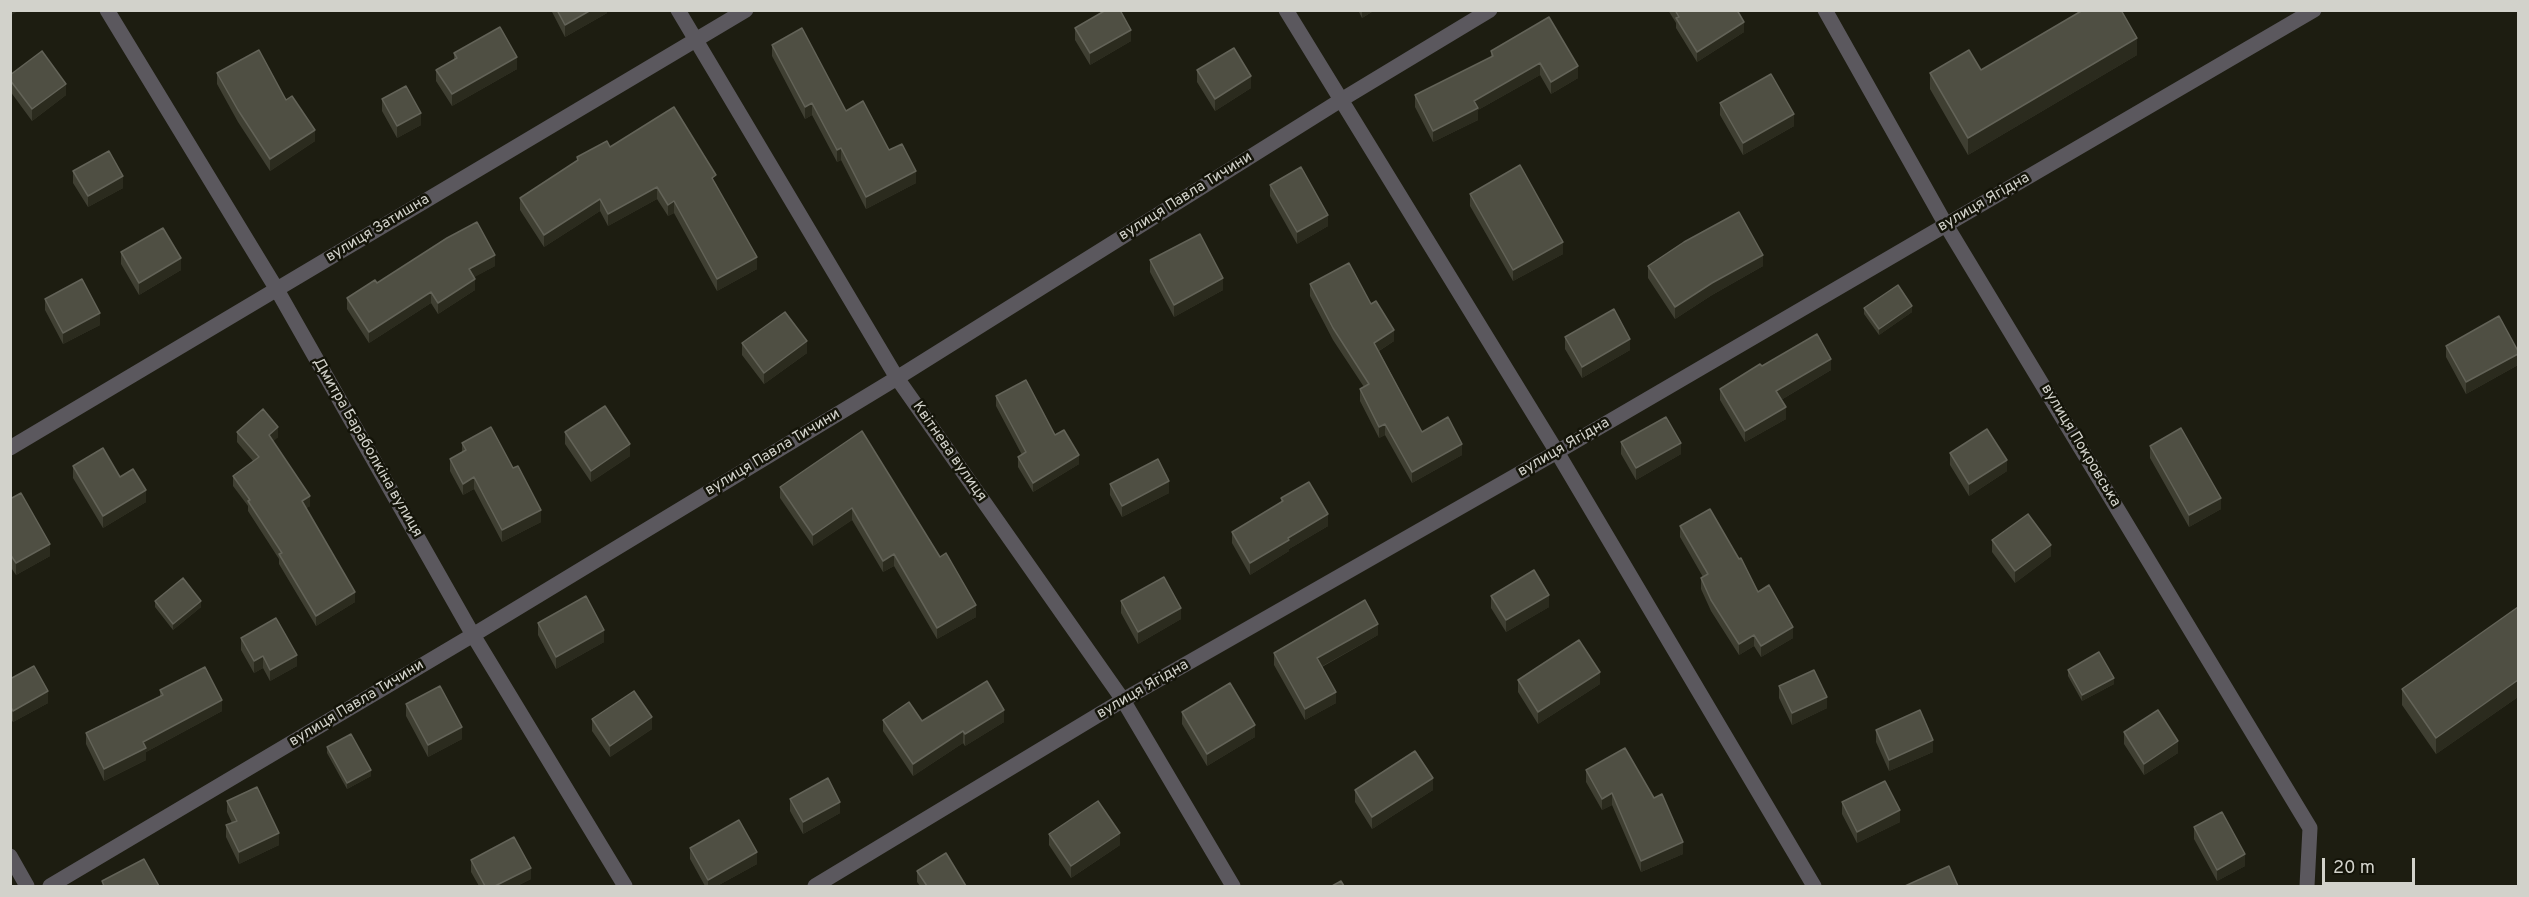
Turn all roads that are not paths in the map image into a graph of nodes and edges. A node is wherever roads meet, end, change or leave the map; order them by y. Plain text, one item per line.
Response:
1 (107, 10) edge
2 (678, 10) edge
3 (746, 10) edge
4 (1286, 10) edge
5 (1490, 10) edge
6 (1825, 10) edge
7 (2314, 10) edge
8 (696, 41) junction
9 (1341, 100) junction
10 (1946, 225) junction
11 (276, 288) junction
12 (897, 378) junction
13 (10, 448) edge
14 (1557, 452) junction
15 (473, 635) junction
16 (1123, 700) junction
17 (10, 856) edge
18 (27, 886) edge
19 (50, 886) edge
20 (625, 886) edge
21 (815, 886) edge
22 (1233, 886) edge
23 (1814, 886) edge
24 (2307, 886) edge

1 - 11 street, Дмитра Бараболкіна вулиця
2 - 8 street, Квітнева вулиця
3 - 8 street, вулиця Затишна
4 - 9 street
5 - 9 street, вулиця Павла Тичини
6 - 10 street, вулиця Покровська
7 - 10 street, вулиця Ягідна
8 - 11 street, вулиця Затишна
8 - 12 street, Квітнева вулиця
9 - 12 street, вулиця Павла Тичини
9 - 14 street
10 - 14 street, вулиця Ягідна
10 - 24 street, вулиця Покровська
11 - 13 street, вулиця Затишна
11 - 15 street, Дмитра Бараболкіна вулиця
12 - 15 street, вулиця Павла Тичини
12 - 16 street, Квітнева вулиця
14 - 16 street, вулиця Ягідна
14 - 23 street
15 - 19 street, вулиця Павла Тичини
15 - 20 street, Дмитра Бараболкіна вулиця
16 - 21 street, вулиця Ягідна
16 - 22 street, Квітнева вулиця
17 - 18 street

